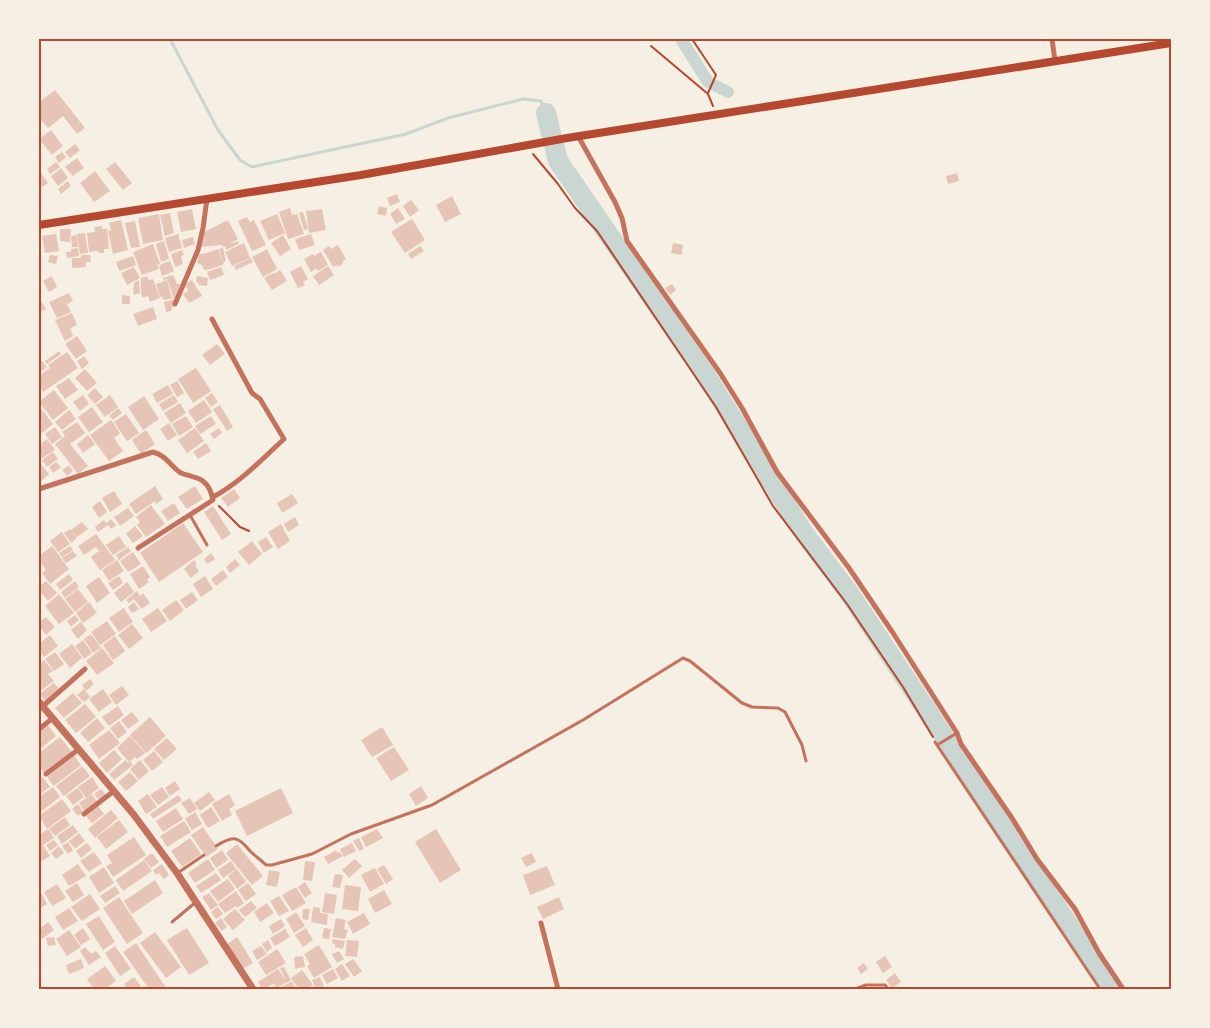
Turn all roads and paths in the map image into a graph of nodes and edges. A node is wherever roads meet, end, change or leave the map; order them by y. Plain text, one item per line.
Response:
1 (692, 39) edge
2 (1052, 39) edge
3 (1170, 42) edge
4 (651, 46) dead end
5 (1055, 61) junction
6 (708, 94) junction
7 (718, 114) junction
8 (578, 136) junction
9 (525, 145) junction
10 (207, 199) junction
11 (39, 225) edge
12 (175, 304) dead end
13 (212, 319) dead end
14 (39, 489) edge
15 (213, 499) junction
16 (189, 515) junction
17 (249, 531) dead end
18 (207, 545) dead end
19 (138, 548) dead end
20 (85, 669) dead end
21 (41, 704) edge
22 (53, 718) junction
23 (39, 729) edge
24 (957, 733) junction
25 (936, 744) junction
26 (79, 749) junction
27 (806, 761) dead end
28 (46, 774) dead end
29 (114, 791) junction
30 (84, 814) dead end
31 (216, 846) dead end
32 (204, 855) dead end
33 (177, 873) junction
34 (196, 902) junction
35 (172, 922) dead end
36 (542, 923) dead end
37 (253, 989) edge
38 (558, 989) edge
39 (855, 989) edge
40 (888, 989) edge
41 (1100, 989) edge
42 (1123, 989) edge

1 - 6 path
2 - 5 street
3 - 5 main road
4 - 6 path
5 - 7 main road
6 - 7 path
7 - 8 main road
8 - 9 main road
8 - 24 street
9 - 10 main road
9 - 25 path
10 - 11 main road
10 - 12 street
13 - 15 street
14 - 15 street
15 - 16 street
15 - 17 path
16 - 18 lane
16 - 19 street
20 - 21 street
21 - 22 street
22 - 23 street
22 - 26 street
24 - 25 lane
24 - 42 street
25 - 41 lane
26 - 28 street
26 - 29 street
27 - 31 lane
29 - 30 street
29 - 33 street
32 - 33 lane
33 - 34 street
34 - 35 lane
34 - 37 street
36 - 38 street
39 - 40 lane

